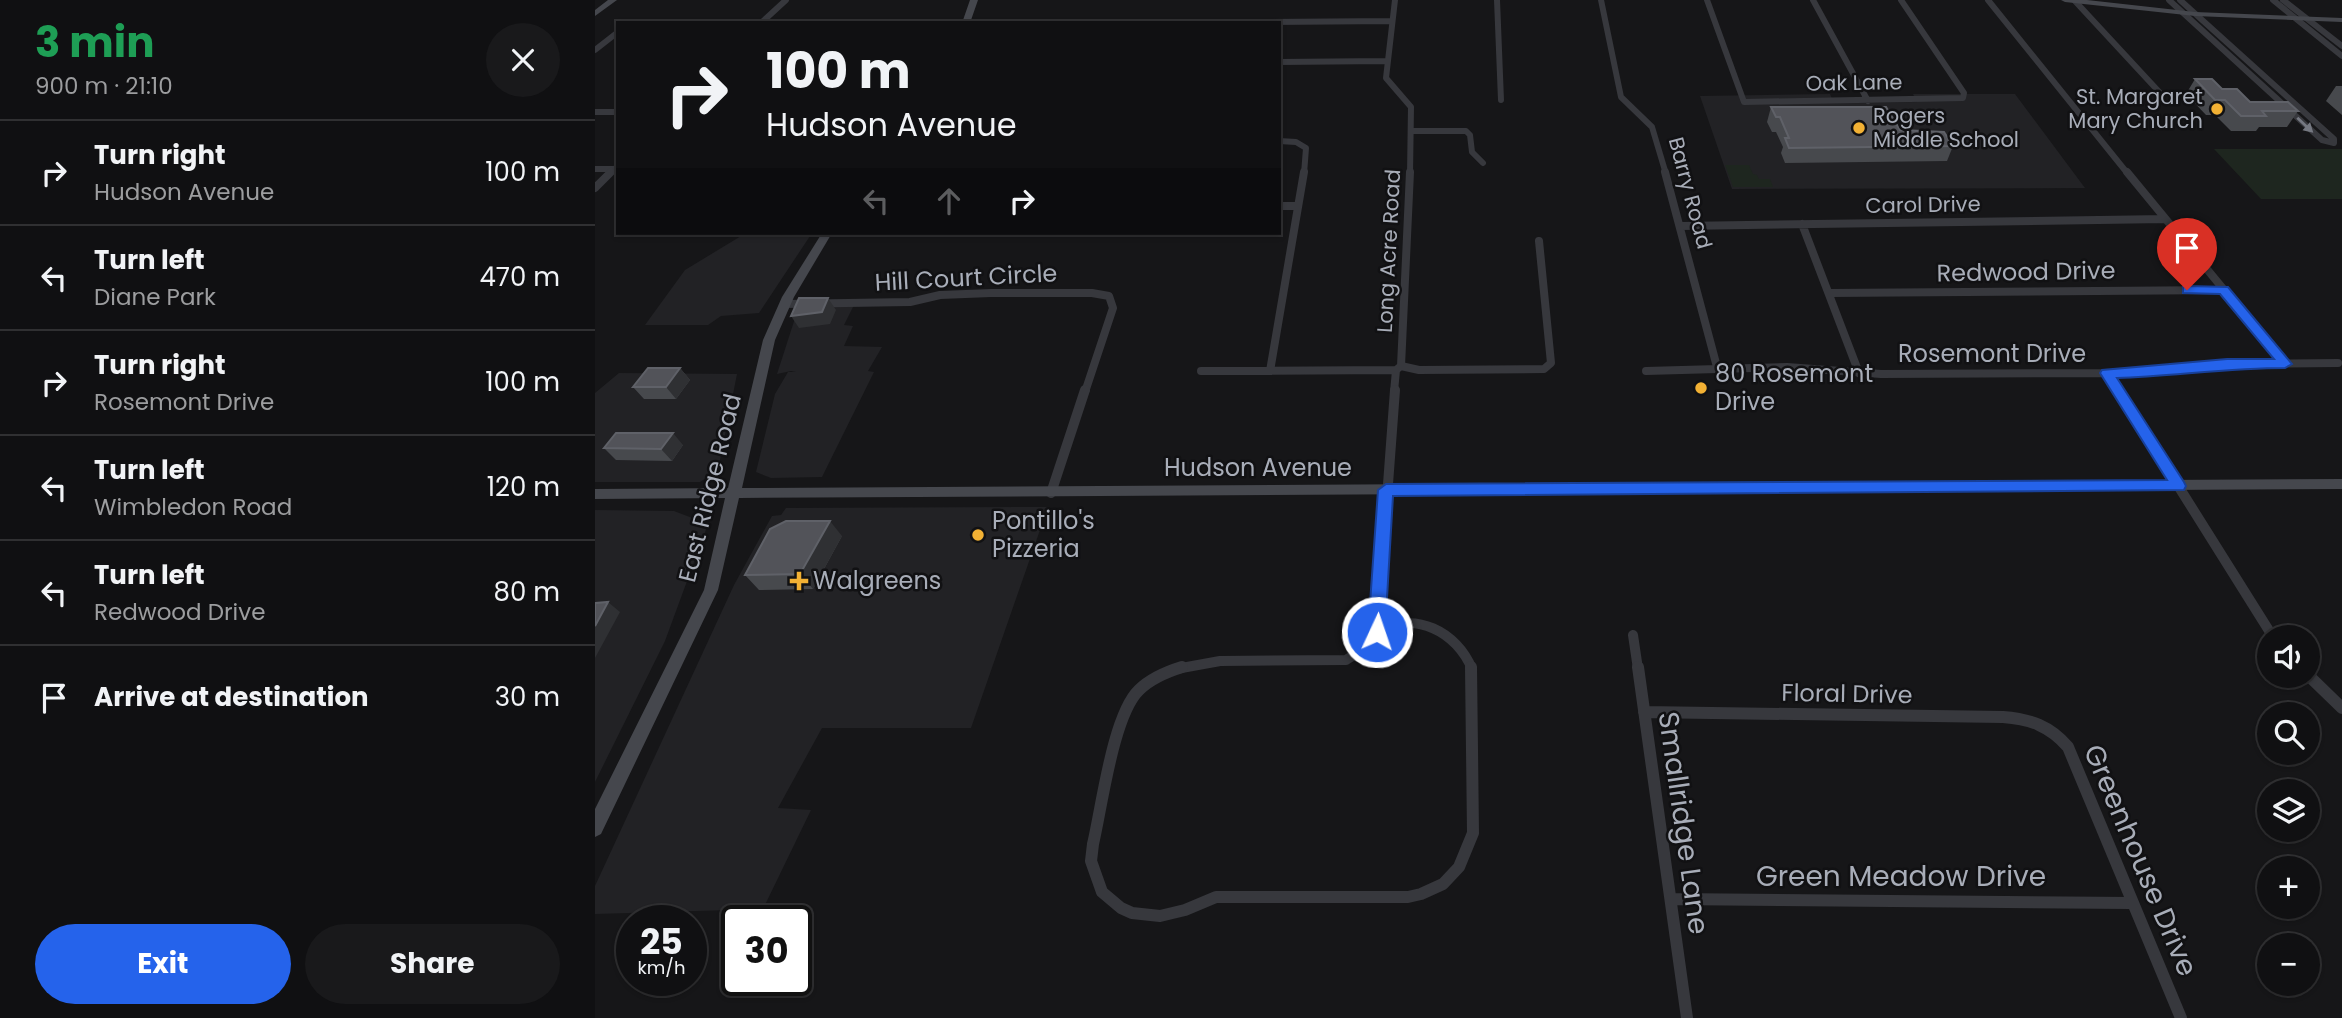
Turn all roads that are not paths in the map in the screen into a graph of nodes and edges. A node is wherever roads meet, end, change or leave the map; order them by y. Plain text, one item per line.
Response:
1 (613, 0) edge
2 (786, 0) edge
3 (974, 0) edge
4 (1388, 0) edge
5 (1395, 0) edge
6 (1497, 0) edge
7 (1601, 0) edge
8 (1707, 0) edge
9 (1813, 0) edge
10 (1901, 0) edge
11 (1988, 0) edge
12 (2071, 0) edge
13 (2169, 0) edge
14 (2180, 0) edge
15 (2273, 0) edge
16 (2283, 0) edge
17 (2183, 13) junction
18 (595, 14) edge
19 (2195, 14) junction
20 (2297, 19) junction
21 (2308, 20) junction
22 (2342, 20) edge
23 (763, 21) edge
24 (965, 21) edge
25 (1281, 21) edge
26 (1392, 21) junction
27 (616, 34) edge
28 (2342, 46) edge
29 (595, 50) edge
30 (2342, 55) edge
31 (1386, 61) junction
32 (1281, 62) edge
33 (2162, 95) dead end
34 (1501, 100) dead end
35 (1868, 100) junction
36 (595, 112) edge
37 (616, 112) edge
38 (1412, 131) junction
39 (1281, 141) edge
40 (1482, 163) dead end
41 (595, 169) edge
42 (616, 169) edge
43 (595, 188) edge
44 (1281, 206) edge
45 (1298, 206) junction
46 (2165, 219) junction
47 (1803, 225) junction
48 (1681, 226) junction
49 (826, 235) edge
50 (1539, 242) dead end
51 (2224, 290) junction
52 (1829, 293) junction
53 (784, 303) junction
54 (2338, 363) dead end
55 (2285, 364) junction
56 (1717, 367) junction
57 (1398, 368) junction
58 (1201, 371) dead end
59 (1270, 371) junction
60 (1646, 371) dead end
61 (1859, 373) junction
62 (2107, 373) junction
63 (2342, 484) edge
64 (2179, 486) junction
65 (1386, 490) junction
66 (1051, 493) junction
67 (595, 494) edge
68 (733, 494) junction
69 (2266, 625) edge
70 (1377, 632) junction
71 (1633, 635) dead end
72 (2320, 687) edge
73 (2342, 708) edge
74 (1644, 712) junction
75 (2048, 727) joint
76 (595, 828) edge
77 (1671, 899) junction
78 (2131, 902) junction
79 (1687, 1018) edge
80 (2181, 1018) edge

1 - 18 main road
2 - 23 street
3 - 24 main road
4 - 26 street, Long Acre Road
5 - 26 street, Long Acre Road
6 - 34 street
7 - 48 street, Barry Road
8 - 35 street, Oak Lane
9 - 35 street
10 - 35 street, Oak Lane
11 - 46 street
12 - 17 main road
12 - 33 street
13 - 17 street
14 - 19 street
15 - 20 street
16 - 21 street
17 - 19 main road
17 -> 19 street
19 - 20 main road
20 - 21 main road
20 - 30 street
21 - 22 main road
21 - 28 street
25 - 26 street
26 - 31 street, Long Acre Road
27 - 29 street
31 - 32 street
31 - 38 street, Long Acre Road
36 - 37 street
38 - 40 street
38 - 57 street, Long Acre Road
39 - 45 street
41 - 42 street
42 - 43 street
44 - 45 street
45 - 59 street
46 - 47 street, Carol Drive
46 - 51 street
47 - 48 street, Carol Drive
47 - 52 street
48 - 56 street, Barry Road
49 - 53 main road, East Ridge Road
50 - 57 street
51 - 52 street, Redwood Drive
51 - 55 street
52 - 61 street
53 - 66 street, Hill Court Circle
53 - 68 main road, East Ridge Road
54 - 55 street, Rosemont Drive
55 - 62 street, Rosemont Drive
56 - 60 street, Rosemont Drive
56 - 61 street, Rosemont Drive
57 - 59 street
57 - 65 street, Long Acre Road
58 - 59 street
61 - 62 street, Rosemont Drive
62 - 64 street
63 - 64 main road, Hudson Avenue
64 - 65 main road, Hudson Avenue
64 - 69 street
65 - 66 main road, Hudson Avenue
65 - 70 street, Long Acre Road
66 - 68 main road, Hudson Avenue
67 - 68 main road, Hudson Avenue
68 - 76 main road, East Ridge Road
70 - 70 street
71 - 74 street, Smallridge Lane
72 - 73 street
74 - 75 street, Floral Drive
74 - 77 street, Smallridge Lane
75 - 78 street, Greenhouse Drive
77 - 78 street, Green Meadow Drive
77 - 79 street, Smallridge Lane
78 - 80 street, Greenhouse Drive

